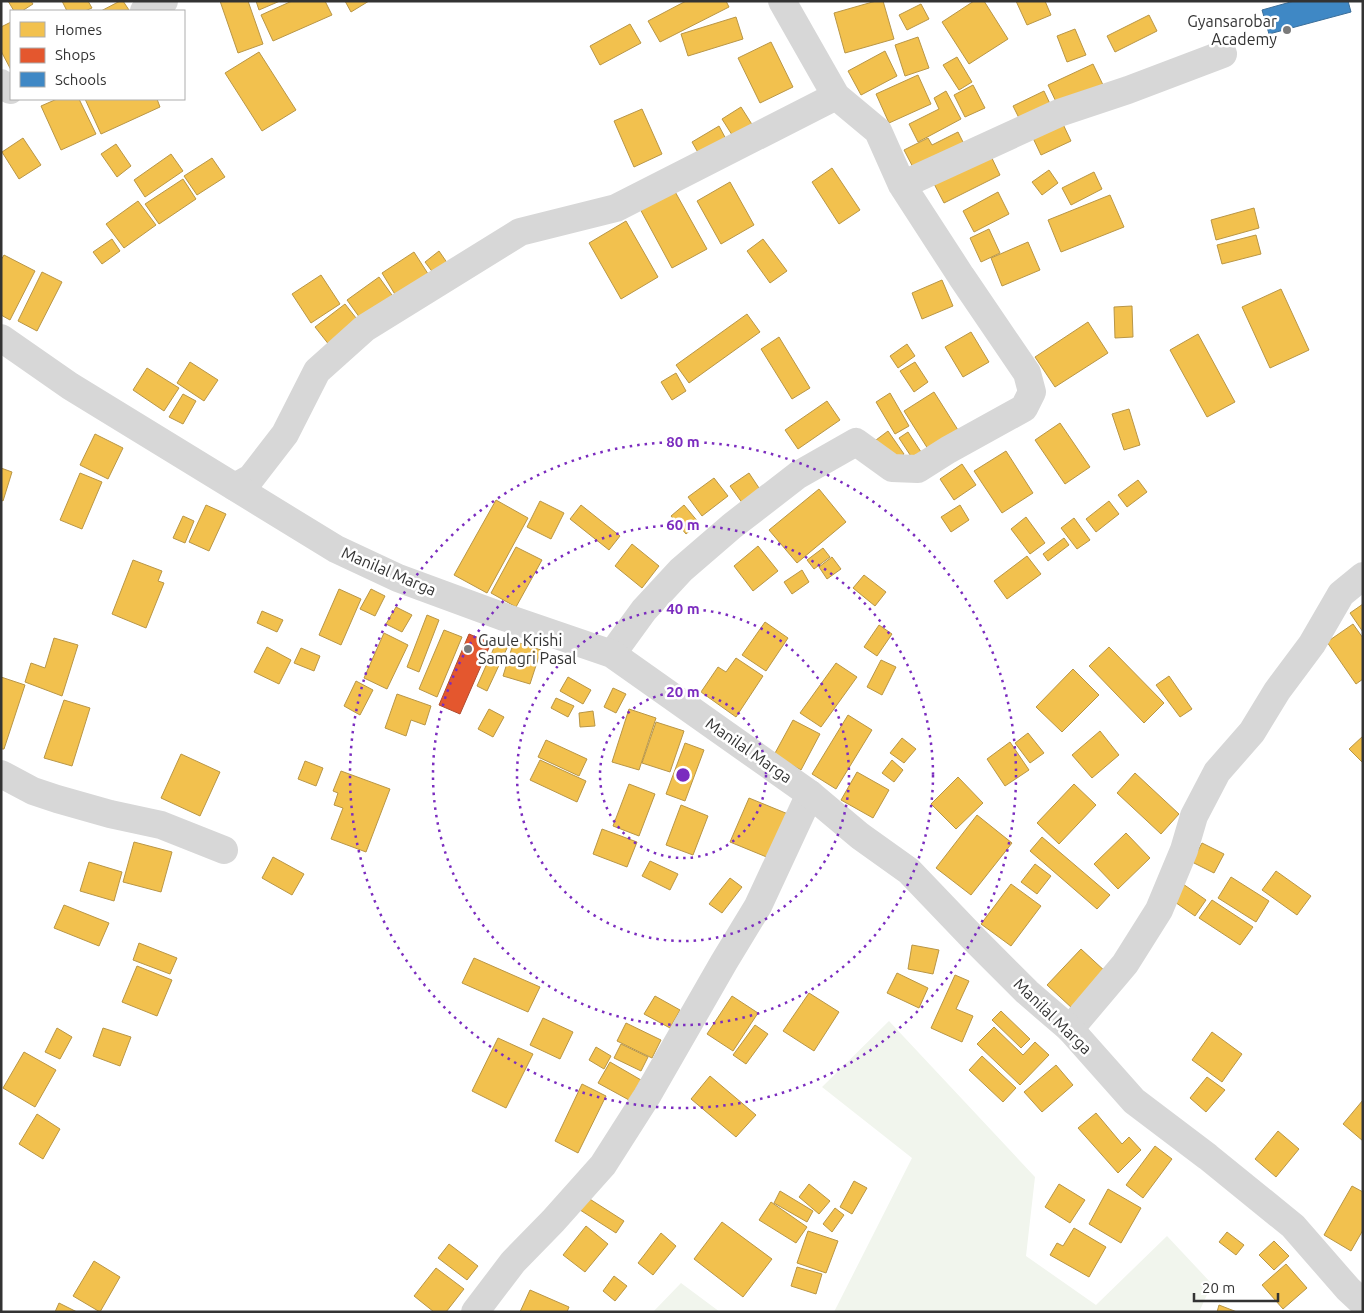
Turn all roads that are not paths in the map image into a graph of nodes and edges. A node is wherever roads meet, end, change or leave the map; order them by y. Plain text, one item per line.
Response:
1 (164, 1) edge
2 (782, 1) edge
3 (146, 10) edge
4 (1223, 54) dead end
5 (836, 96) junction
6 (902, 185) junction
7 (1, 338) edge
8 (234, 488) junction
9 (1363, 576) edge
10 (612, 654) junction
11 (1, 774) edge
12 (810, 794) junction
13 (224, 850) dead end
14 (1070, 1029) junction
15 (1363, 1303) edge
16 (475, 1312) edge

1 - 3 street
2 - 5 street
4 - 6 street
5 - 6 street
5 - 8 street
6 - 10 street
7 - 8 street, Manilal Marga
8 - 10 street, Manilal Marga
9 - 14 street
10 - 12 street, Manilal Marga
11 - 13 street
12 - 14 street, Manilal Marga
12 - 16 street
14 - 15 street, Manilal Marga

